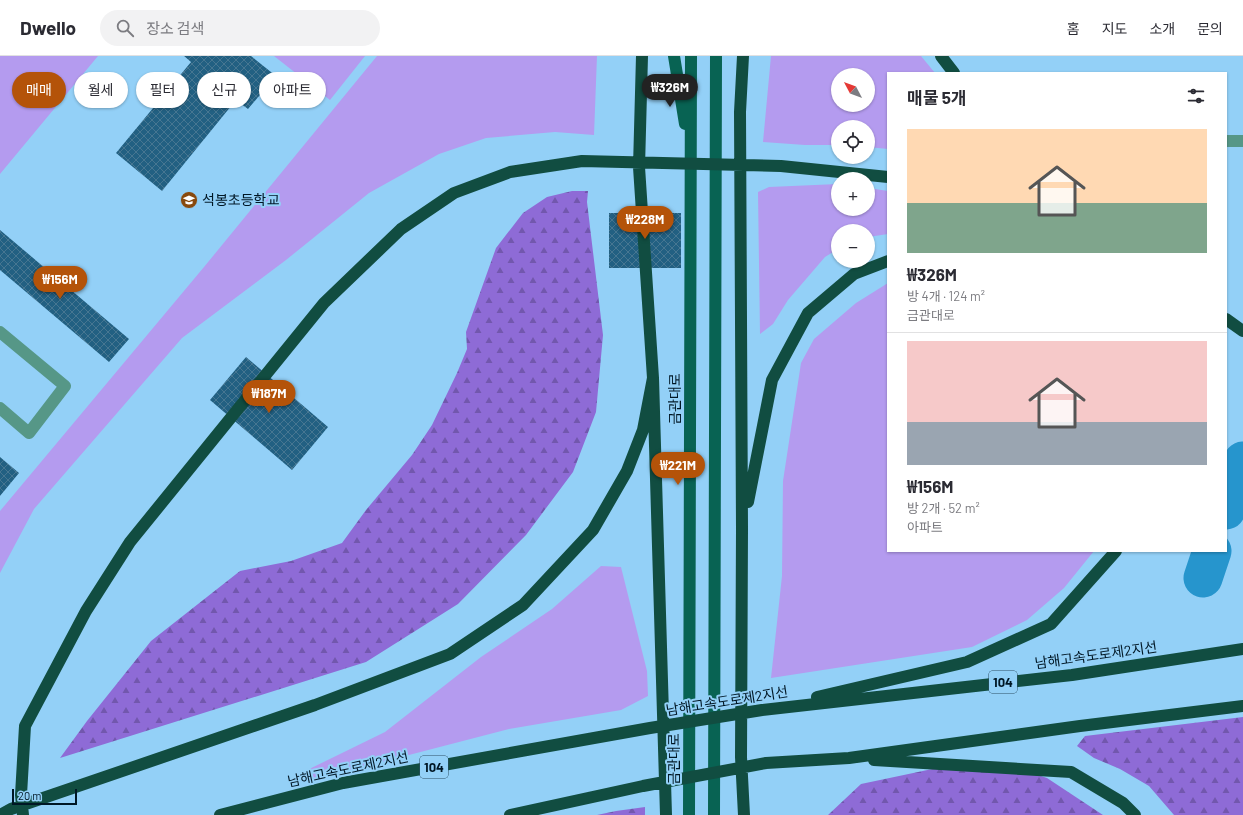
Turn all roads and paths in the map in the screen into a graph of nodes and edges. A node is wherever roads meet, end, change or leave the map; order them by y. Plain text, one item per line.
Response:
1 (642, 56) edge
2 (674, 56) edge
3 (691, 56) edge
4 (716, 56) edge
5 (743, 56) edge
6 (941, 56) edge
7 (953, 72) edge
8 (1227, 141) edge
9 (1243, 141) edge
10 (690, 156) junction
11 (887, 177) edge
12 (887, 262) edge
13 (0, 332) edge
14 (653, 378) junction
15 (0, 408) edge
16 (742, 529) junction
17 (1115, 552) edge
18 (1243, 649) edge
19 (1243, 706) edge
20 (762, 710) junction
21 (741, 757) junction
22 (849, 758) junction
23 (0, 815) edge
24 (23, 815) edge
25 (220, 815) edge
26 (510, 815) edge
27 (666, 815) edge
28 (689, 815) edge
29 (714, 815) edge
30 (744, 815) edge
31 (750, 815) edge
32 (1135, 815) edge

1 - 14 highway
2 - 10 main road
3 - 10 main road, 금관대로
4 - 29 main road
5 - 16 highway
6 - 7 highway
8 - 9 street
10 - 28 main road, 금관대로
11 - 24 highway
12 - 16 highway
13 - 15 street
14 - 23 highway
14 - 27 highway
16 - 21 highway
17 - 20 highway
18 - 20 highway, 남해고속도로제2지선 / 104
19 - 22 highway
20 - 25 highway, 남해고속도로제2지선 / 104
21 - 30 highway
21 - 31 highway
22 - 26 highway
22 - 32 highway

